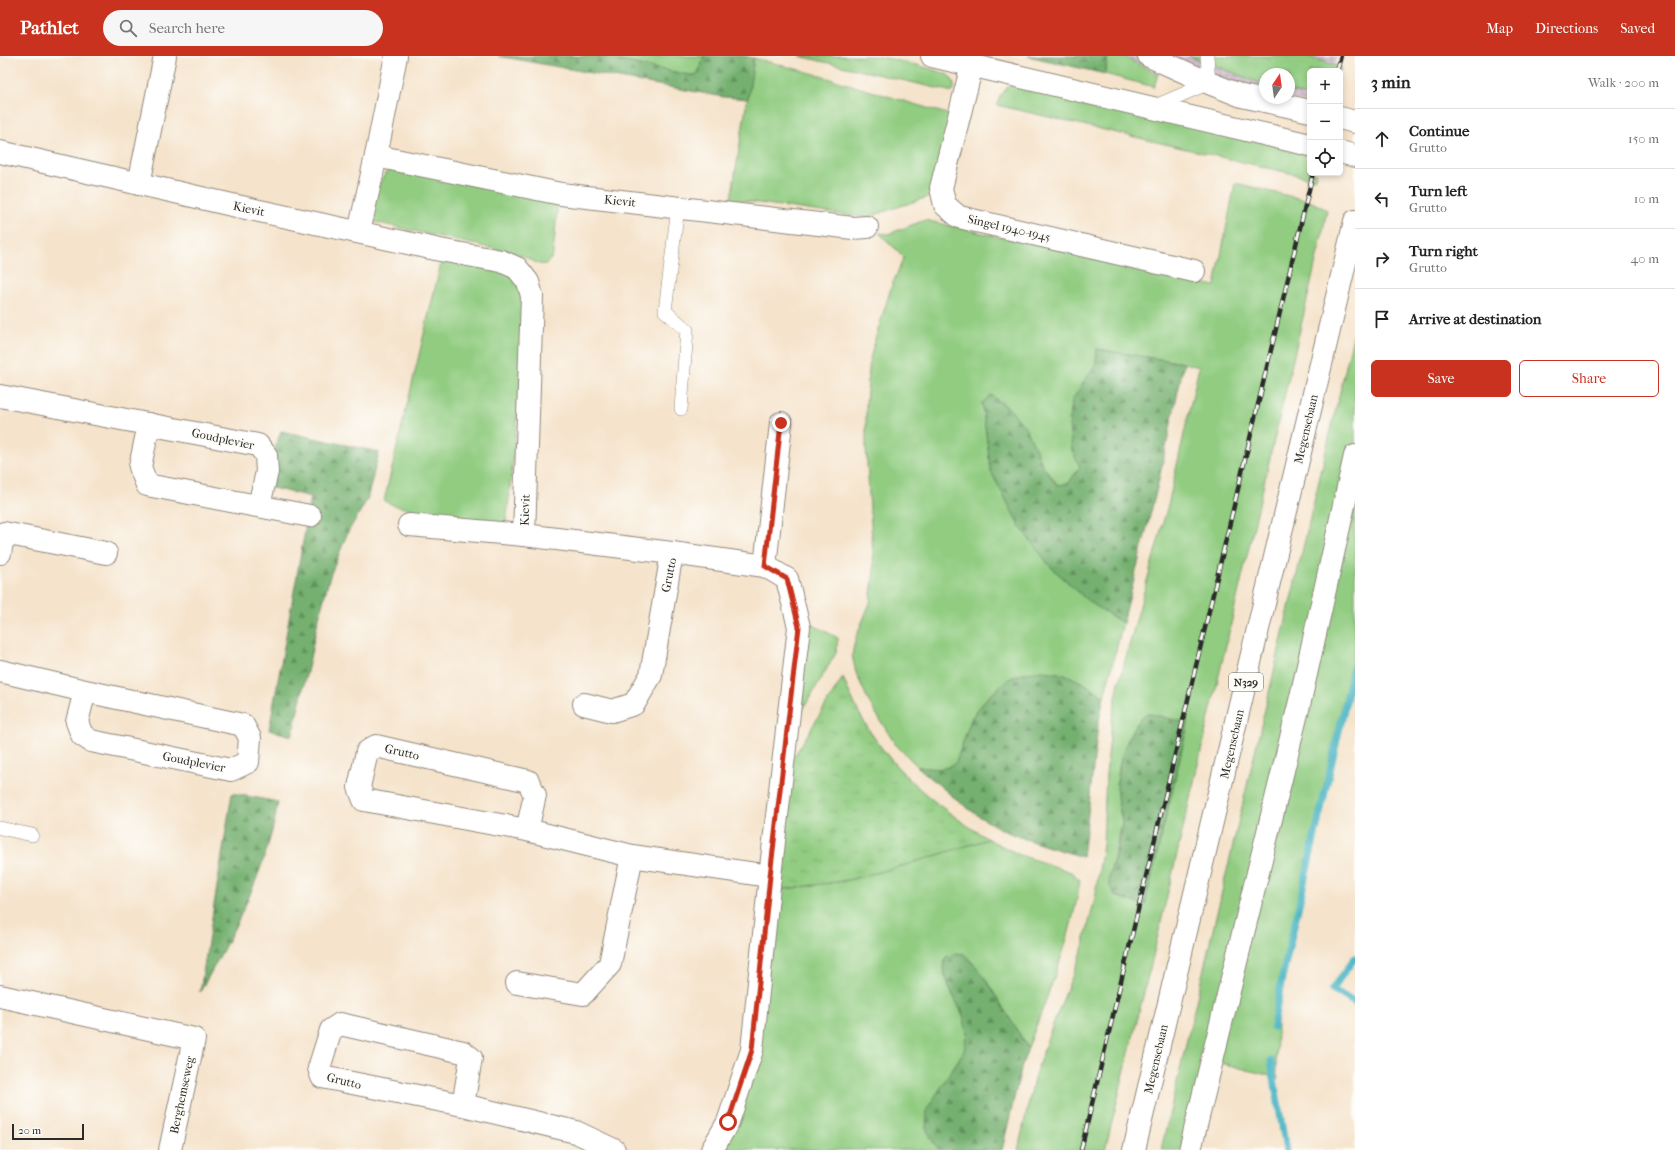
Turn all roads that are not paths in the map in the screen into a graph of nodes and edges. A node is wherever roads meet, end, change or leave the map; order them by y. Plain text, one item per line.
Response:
1 (165, 56) edge
2 (396, 56) edge
3 (932, 56) edge
4 (1149, 56) edge
5 (1207, 56) edge
6 (972, 65) junction
7 (1209, 83) junction
8 (1151, 107) junction
9 (1307, 110) edge
10 (1343, 119) edge
11 (1355, 122) edge
12 (1307, 144) edge
13 (0, 152) edge
14 (1343, 153) edge
15 (376, 156) junction
16 (1355, 156) edge
17 (139, 184) junction
18 (678, 207) junction
19 (1355, 221) edge
20 (867, 227) dead end
21 (359, 232) junction
22 (1194, 272) dead end
23 (0, 396) edge
24 (681, 409) dead end
25 (781, 423) dead end
26 (149, 424) junction
27 (1355, 456) edge
28 (259, 505) junction
29 (310, 516) dead end
30 (409, 525) dead end
31 (524, 535) junction
32 (0, 553) edge
33 (106, 553) dead end
34 (672, 553) junction
35 (765, 566) junction
36 (0, 671) edge
37 (85, 691) junction
38 (584, 704) dead end
39 (0, 828) edge
40 (527, 830) junction
41 (32, 835) dead end
42 (632, 856) junction
43 (770, 876) junction
44 (517, 983) dead end
45 (0, 996) edge
46 (463, 1106) junction
47 (170, 1150) edge
48 (614, 1150) edge
49 (712, 1150) edge
50 (1134, 1150) edge
51 (1190, 1150) edge

1 - 17 street
2 - 15 street
3 - 6 street
4 - 7 street
5 - 7 lane
6 - 8 street
6 - 22 street, Singel 1940-1945
7 - 8 lane
7 - 9 street
8 - 12 street
10 - 11 street
13 - 17 street, Kievit
14 - 16 street
15 - 18 street, Kievit
15 - 21 street
17 - 21 street, Kievit
18 - 20 street, Kievit
18 - 24 lane
19 - 50 street, Megensebaan / N329
21 - 31 street, Kievit
23 - 26 street, Goudplevier
25 - 35 street
26 - 28 street, Goudplevier
26 - 28 street
27 - 51 street
28 - 29 street
30 - 31 street, Kievit
31 - 34 street, Kievit
32 - 33 street
34 - 35 street, Grutto
34 - 38 street, Grutto
35 - 43 street, Grutto
36 - 37 street, Goudplevier
37 - 37 street, Goudplevier
39 - 41 lane
40 - 40 street, Grutto
40 - 42 street, Grutto
42 - 43 street, Grutto
42 - 44 street
43 - 49 street, Grutto
45 - 47 street, Berghemseweg
46 - 46 street, Grutto
46 - 48 street, Grutto

